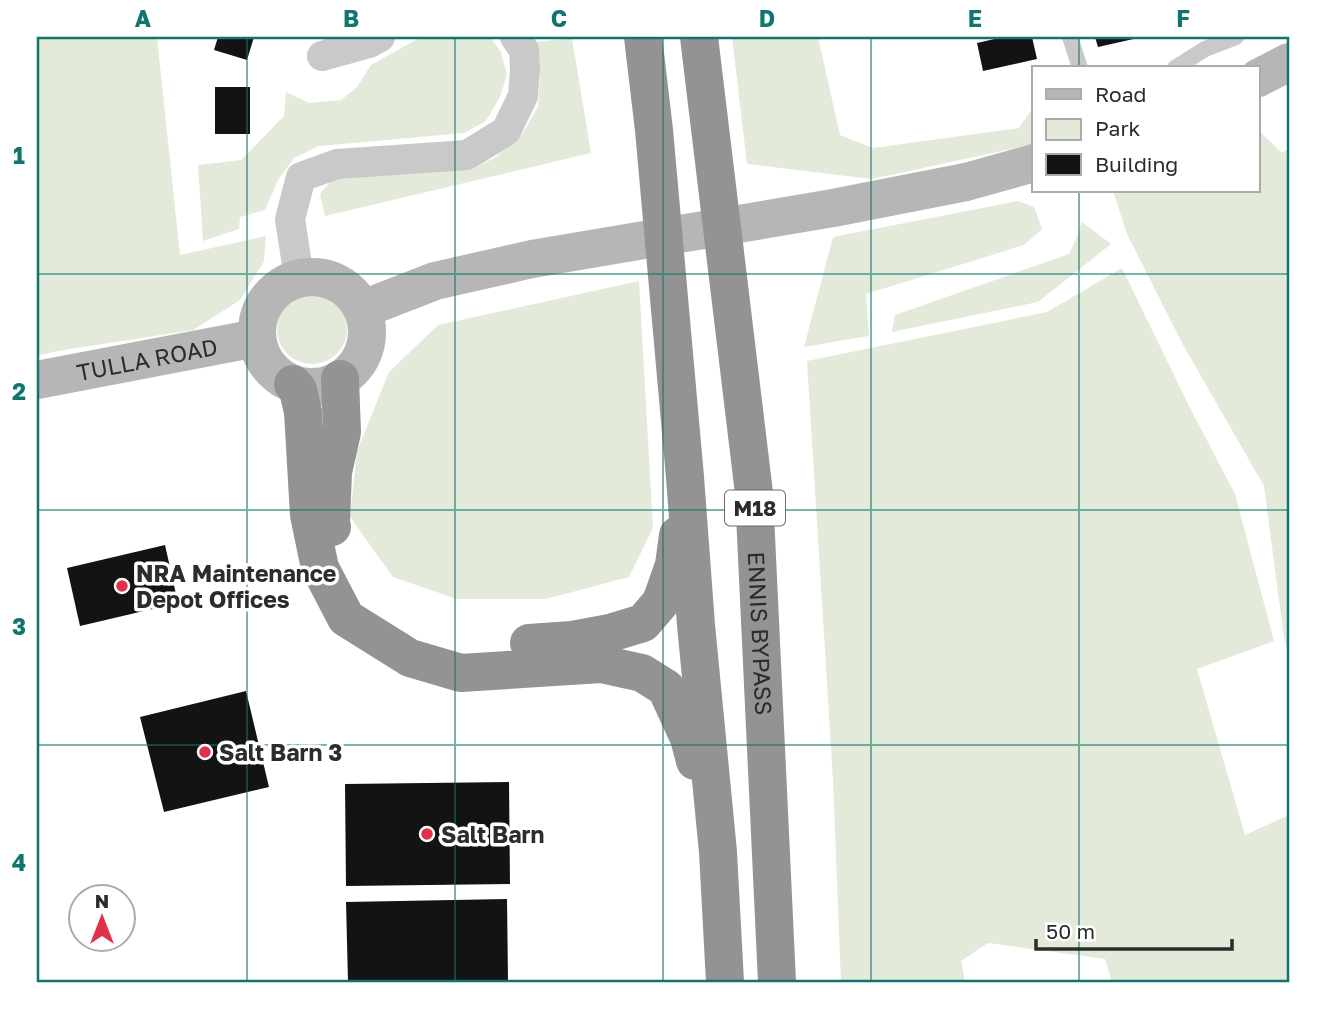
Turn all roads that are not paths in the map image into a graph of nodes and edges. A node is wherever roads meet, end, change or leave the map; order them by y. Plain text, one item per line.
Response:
1 (380, 37) edge
2 (515, 37) edge
3 (642, 37) edge
4 (699, 37) edge
5 (1070, 37) edge
6 (1236, 37) edge
7 (322, 56) dead end
8 (1289, 62) edge
9 (1079, 66) edge
10 (1178, 66) edge
11 (1260, 77) edge
12 (1032, 164) edge
13 (299, 278) junction
14 (363, 309) junction
15 (257, 338) junction
16 (340, 379) junction
17 (37, 380) edge
18 (293, 384) junction
19 (685, 477) junction
20 (718, 852) junction
21 (725, 982) edge
22 (777, 982) edge

1 - 7 street
2 - 13 street
3 - 19 highway
4 - 22 highway, ENNIS BYPASS / M18
5 - 9 lane
6 - 10 lane
8 - 11 main road
12 - 14 main road
13 - 14 main road
13 - 15 main road
14 - 16 main road
15 - 17 main road, TULLA ROAD
15 - 18 main road
16 - 18 main road
16 - 19 highway
18 - 20 highway
19 - 20 highway
20 - 21 highway

